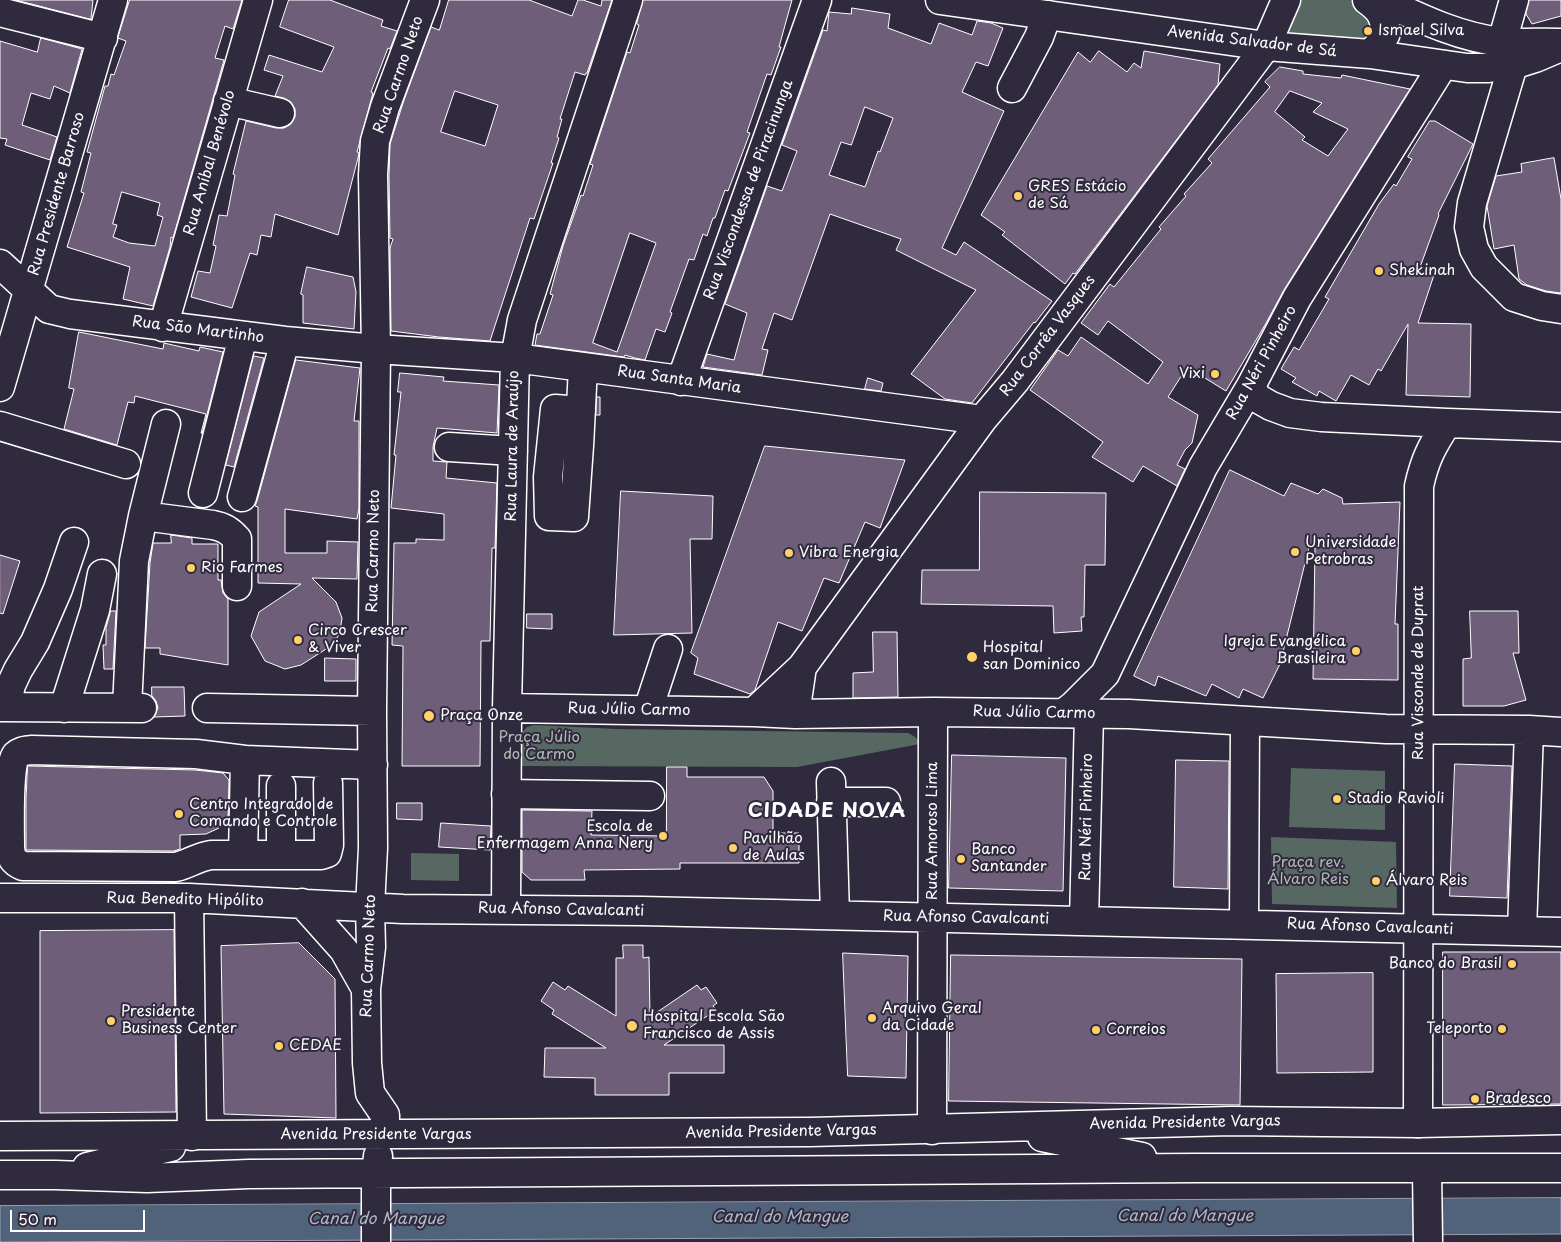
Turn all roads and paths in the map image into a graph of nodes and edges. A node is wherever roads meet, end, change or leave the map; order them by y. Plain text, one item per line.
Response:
1 (114, 0) edge
2 (258, 0) edge
3 (425, 0) edge
4 (628, 0) edge
5 (817, 0) edge
6 (940, 0) edge
7 (1286, 0) edge
8 (1367, 0) edge
9 (1381, 0) edge
10 (1514, 0) edge
11 (1412, 7) edge
12 (0, 12) edge
13 (1047, 15) junction
14 (103, 38) junction
15 (1561, 42) edge
16 (1266, 46) junction
17 (1561, 47) edge
18 (1370, 54) junction
19 (1508, 54) junction
20 (1444, 65) junction
21 (1012, 88) dead end
22 (228, 101) junction
23 (280, 113) dead end
24 (0, 264) edge
25 (29, 290) junction
26 (1561, 309) edge
27 (9, 321) edge
28 (163, 327) junction
29 (243, 336) junction
30 (285, 341) junction
31 (376, 350) junction
32 (515, 358) junction
33 (583, 367) junction
34 (681, 381) junction
35 (1251, 386) junction
36 (0, 387) edge
37 (581, 411) junction
38 (982, 420) junction
39 (1447, 423) junction
40 (166, 424) dead end
41 (0, 426) edge
42 (1561, 427) edge
43 (449, 446) dead end
44 (513, 451) junction
45 (126, 464) dead end
46 (548, 477) junction
47 (577, 478) junction
48 (203, 493) dead end
49 (242, 497) dead end
50 (143, 516) junction
51 (74, 542) dead end
52 (102, 574) dead end
53 (237, 586) dead end
54 (665, 658) dead end
55 (802, 667) junction
56 (1105, 674) junction
57 (3, 707) edge
58 (64, 708) junction
59 (207, 708) dead end
60 (507, 708) junction
61 (640, 710) junction
62 (372, 711) junction
63 (754, 712) junction
64 (933, 712) junction
65 (1076, 713) junction
66 (796, 714) junction
67 (1129, 714) junction
68 (1245, 721) junction
69 (1419, 730) junction
70 (1529, 730) junction
71 (1561, 732) edge
72 (244, 760) junction
73 (373, 765) junction
74 (328, 783) dead end
75 (281, 786) dead end
76 (506, 794) junction
77 (650, 796) dead end
78 (886, 802) dead end
79 (243, 854) junction
80 (281, 855) junction
81 (0, 898) edge
82 (189, 898) junction
83 (302, 903) junction
84 (370, 907) junction
85 (506, 909) junction
86 (835, 915) junction
87 (934, 918) junction
88 (1084, 921) junction
89 (1244, 924) junction
90 (1418, 929) junction
91 (1522, 931) junction
92 (1561, 932) edge
93 (366, 989) junction
94 (1561, 1120) edge
95 (1418, 1123) junction
96 (993, 1127) junction
97 (932, 1130) junction
98 (810, 1132) junction
99 (385, 1135) junction
100 (0, 1136) edge
101 (192, 1136) junction
102 (239, 1136) junction
103 (1197, 1168) junction
104 (1561, 1168) edge
105 (748, 1171) junction
106 (0, 1175) edge
107 (55, 1175) junction
108 (1427, 1180) junction
109 (376, 1187) junction
110 (376, 1242) edge
111 (1428, 1242) edge

1 - 14 street, Rua Presidente Barroso
2 - 22 street, Rua Aníbal Benévolo
3 - 31 street, Rua Carmo Neto
4 - 32 street, Rua Laura de Araújo
5 - 34 street, Rua Viscondessa de Piracinunga
6 - 13 street, Avenida Salvador de Sá
7 - 16 street, Rua Corrêa Vasques
8 - 18 street
9 - 11 street
10 - 19 street
11 - 19 street
12 - 14 street
13 - 16 street, Avenida Salvador de Sá
13 - 21 street
14 - 25 street, Rua Presidente Barroso
15 - 19 street
16 - 18 street, Avenida Salvador de Sá
16 - 38 street, Rua Corrêa Vasques
17 - 19 street, Avenida Salvador de Sá
18 - 20 street, Avenida Salvador de Sá
19 - 20 street, Avenida Salvador de Sá
19 - 26 street
20 - 35 street, Rua Néri Pinheiro
22 - 23 street
22 - 28 street, Rua Aníbal Benévolo
24 - 25 street, Rua São Martinho
25 - 27 street, Rua Presidente Barroso
25 - 28 street, Rua São Martinho
27 - 36 street, Rua Presidente Barroso
28 - 29 street, Rua São Martinho
29 - 30 street, Rua São Martinho
29 - 48 street
30 - 31 street, Rua São Martinho
30 - 49 street
31 - 32 street, Rua Santa Maria
31 - 62 street, Rua Carmo Neto
32 - 33 street, Rua Santa Maria
32 - 44 street, Rua Laura de Araújo
33 - 34 street, Rua Santa Maria
33 - 37 street
34 - 38 street, Rua Santa Maria
35 - 39 street
35 - 56 street, Rua Néri Pinheiro
37 - 46 street
37 - 47 street
38 - 55 street, Rua Corrêa Vasques
39 - 42 street
39 - 69 street, Rua Visconde de Duprat
40 - 50 street
41 - 45 street
43 - 44 street
44 - 60 street, Rua Laura de Araújo
46 - 47 street
46 - 47 street
50 - 53 street
50 - 58 street
51 - 57 street
52 - 58 street
54 - 61 street
55 - 63 street, Rua Corrêa Vasques
55 - 66 street, Rua Corrêa Vasques
56 - 65 street, Rua Néri Pinheiro
56 - 67 street
57 - 58 street
59 - 62 street
60 - 61 street, Rua Júlio Carmo
60 - 76 street, Rua Laura de Araújo
61 - 63 street, Rua Júlio Carmo
62 - 73 street, Rua Carmo Neto
63 - 66 street, Rua Júlio Carmo
64 - 65 street, Rua Júlio Carmo
64 - 66 street, Rua Júlio Carmo
64 - 87 street, Rua Amoroso Lima
65 - 67 street, Rua Júlio Carmo
65 - 88 street, Rua Néri Pinheiro
67 - 68 street, Rua Júlio Carmo
68 - 69 street, Rua Júlio Carmo
68 - 89 street
69 - 70 street, Rua Júlio Carmo
69 - 90 street, Rua Visconde de Duprat
70 - 71 street, Rua Júlio Carmo
70 - 91 street
72 - 73 street
72 - 79 street
72 - 79 street
73 - 84 street, Rua Carmo Neto
74 - 80 street
75 - 80 street
76 - 77 street
76 - 85 street, Rua Laura de Araújo
78 - 86 street
79 - 80 street
81 - 82 street, Rua Benedito Hipólito
82 - 83 street, Rua Benedito Hipólito
82 - 101 street
83 - 84 street, Rua Benedito Hipólito
83 - 93 street
84 - 85 street, Rua Afonso Cavalcanti
84 - 93 street, Rua Carmo Neto
85 - 86 street, Rua Afonso Cavalcanti
86 - 87 street, Rua Afonso Cavalcanti
87 - 88 street, Rua Afonso Cavalcanti
87 - 97 street, Rua Amoroso Lima
88 - 89 street, Rua Afonso Cavalcanti
89 - 90 street, Rua Afonso Cavalcanti
90 - 91 street, Rua Afonso Cavalcanti
90 - 95 street, Rua Visconde de Duprat
91 - 92 street, Rua Afonso Cavalcanti
93 - 99 street, Rua Carmo Neto
94 - 95 street, Avenida Presidente Vargas
95 - 96 street, Avenida Presidente Vargas
96 - 97 street, Avenida Presidente Vargas
96 - 103 street
97 - 98 street, Avenida Presidente Vargas
98 - 99 street, Avenida Presidente Vargas
98 - 105 street
99 - 102 street, Avenida Presidente Vargas
99 - 109 street
100 - 101 street, Avenida Presidente Vargas
101 - 102 street, Avenida Presidente Vargas
102 - 107 street
103 - 105 street
103 - 108 street
104 - 108 street
105 - 109 street
106 - 107 street
107 - 109 street
108 - 111 street
109 - 110 street

